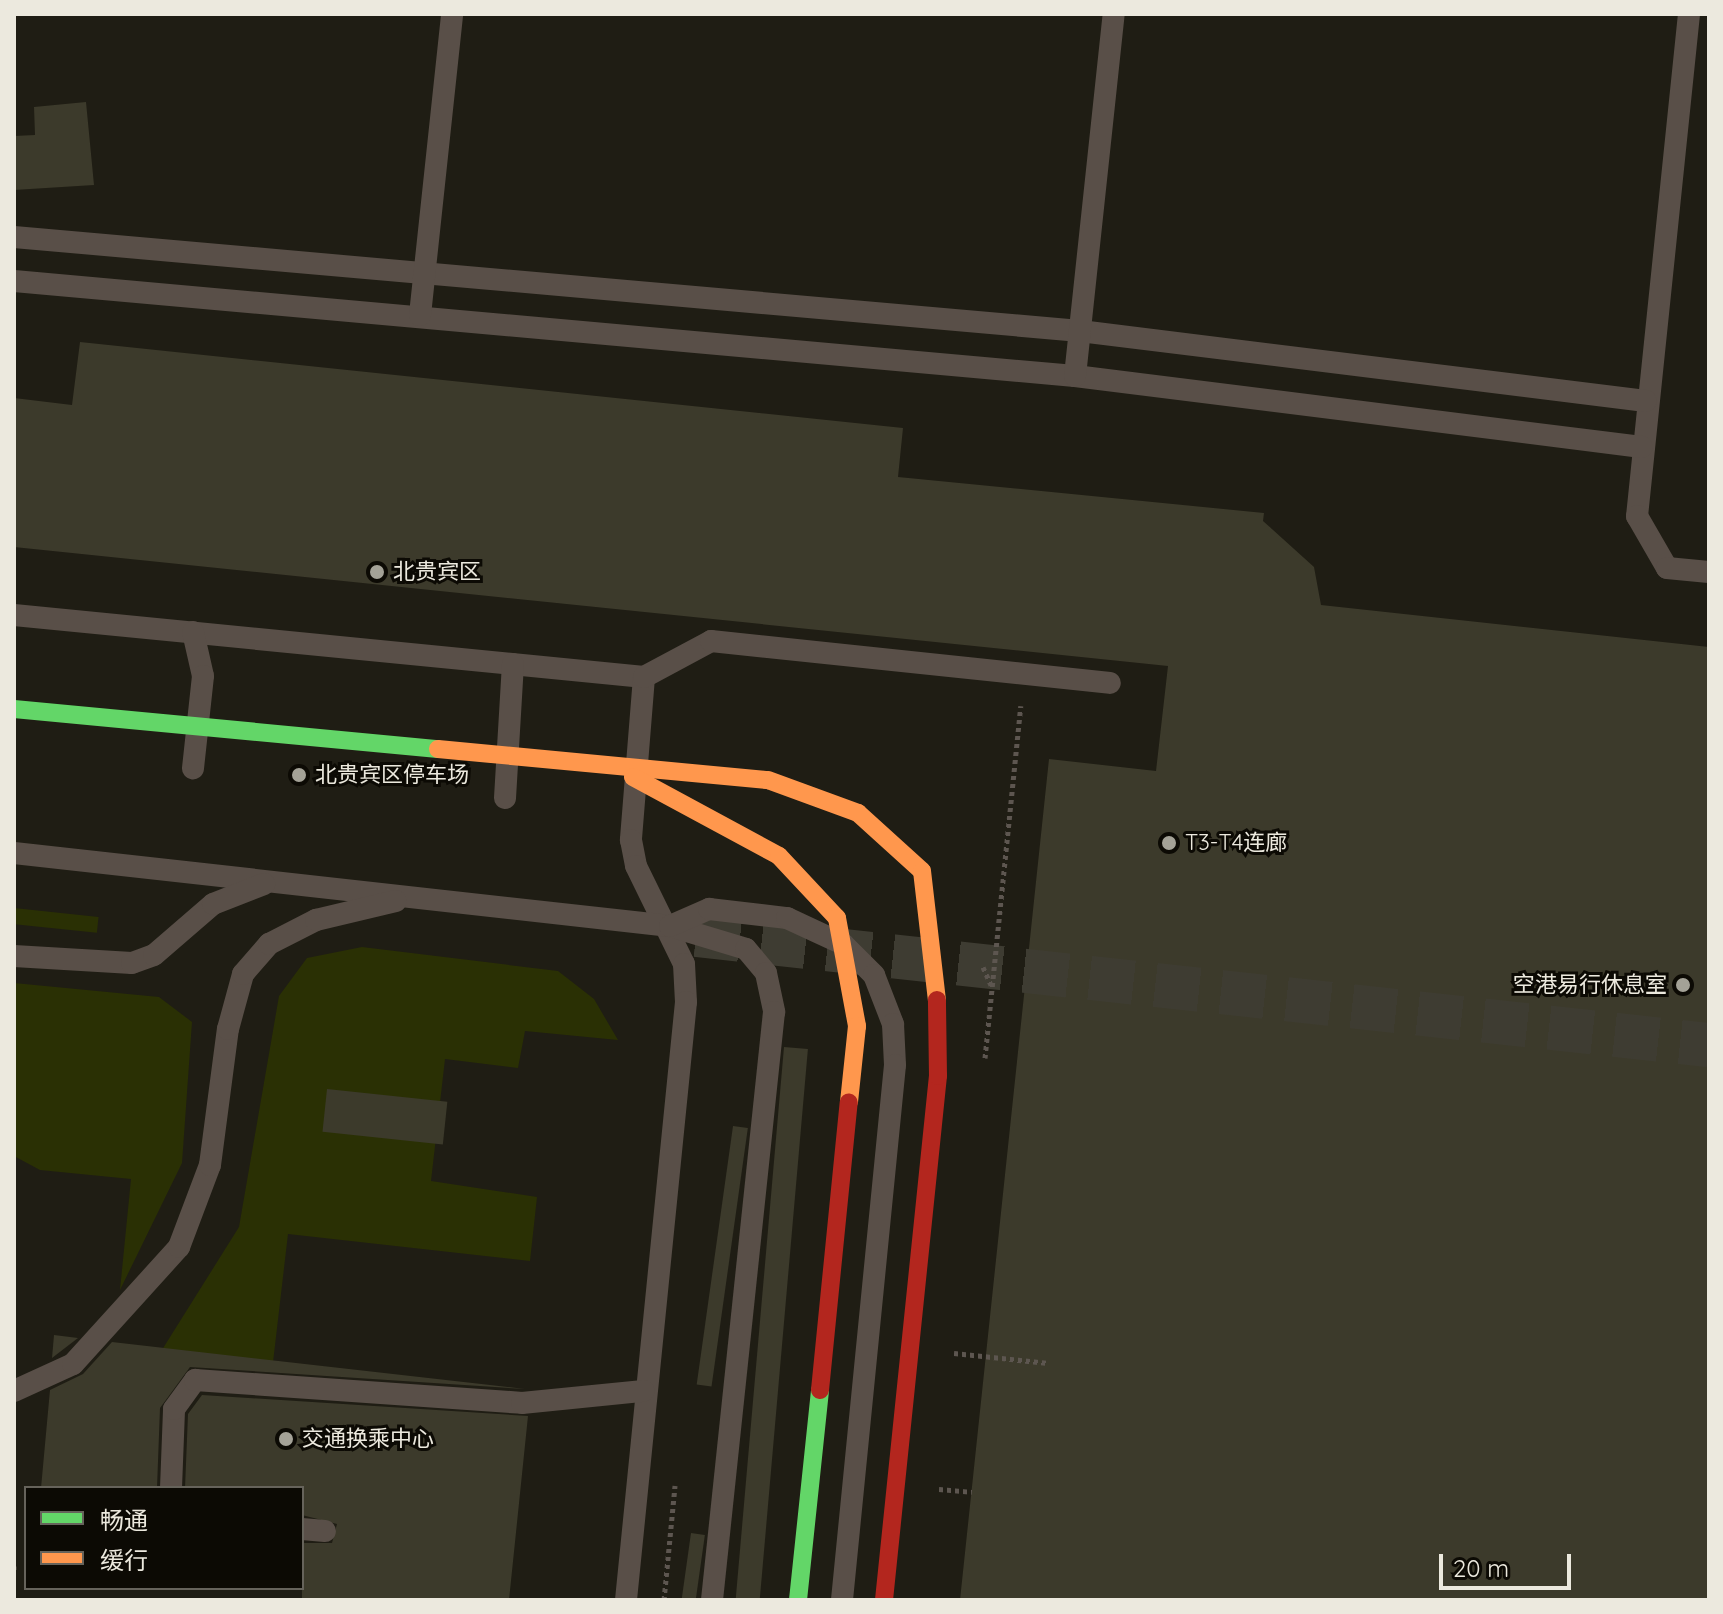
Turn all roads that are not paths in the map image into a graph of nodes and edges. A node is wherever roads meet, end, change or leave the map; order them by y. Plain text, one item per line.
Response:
1 (452, 14) edge
2 (1114, 14) edge
3 (1689, 14) edge
4 (14, 237) edge
5 (425, 272) junction
6 (14, 281) edge
7 (420, 315) junction
8 (1080, 331) junction
9 (1075, 376) junction
10 (1646, 401) junction
11 (1642, 447) junction
12 (1709, 572) edge
13 (14, 615) edge
14 (193, 632) junction
15 (513, 664) junction
16 (644, 677) junction
17 (1110, 683) dead end
18 (14, 709) edge
19 (612, 766) junction
20 (193, 768) dead end
21 (505, 798) dead end
22 (14, 853) edge
23 (269, 882) junction
24 (412, 897) junction
25 (670, 926) junction
26 (14, 956) edge
27 (14, 1391) edge
28 (643, 1391) junction
29 (171, 1486) edge
30 (304, 1529) edge
31 (325, 1531) dead end
32 (626, 1600) edge
33 (712, 1600) edge
34 (798, 1600) edge
35 (842, 1600) edge
36 (884, 1600) edge

1 - 5 lane
2 - 8 lane
3 - 10 lane
4 - 5 lane
5 - 7 lane
5 - 8 lane
6 - 7 lane
7 - 9 lane
8 - 9 lane
8 - 10 lane
9 - 11 lane
10 - 11 lane
11 - 12 lane
13 - 14 lane
14 - 15 lane
14 - 20 lane
15 - 16 lane
15 - 21 lane
16 - 17 lane
16 - 25 lane
18 - 19 main road
19 - 34 main road
19 - 36 main road
22 - 23 lane
23 - 24 lane
23 - 26 lane
24 - 25 lane
24 - 27 lane
25 - 28 lane
25 - 33 lane
25 - 35 lane
28 - 29 lane
28 - 32 lane
30 - 31 lane

